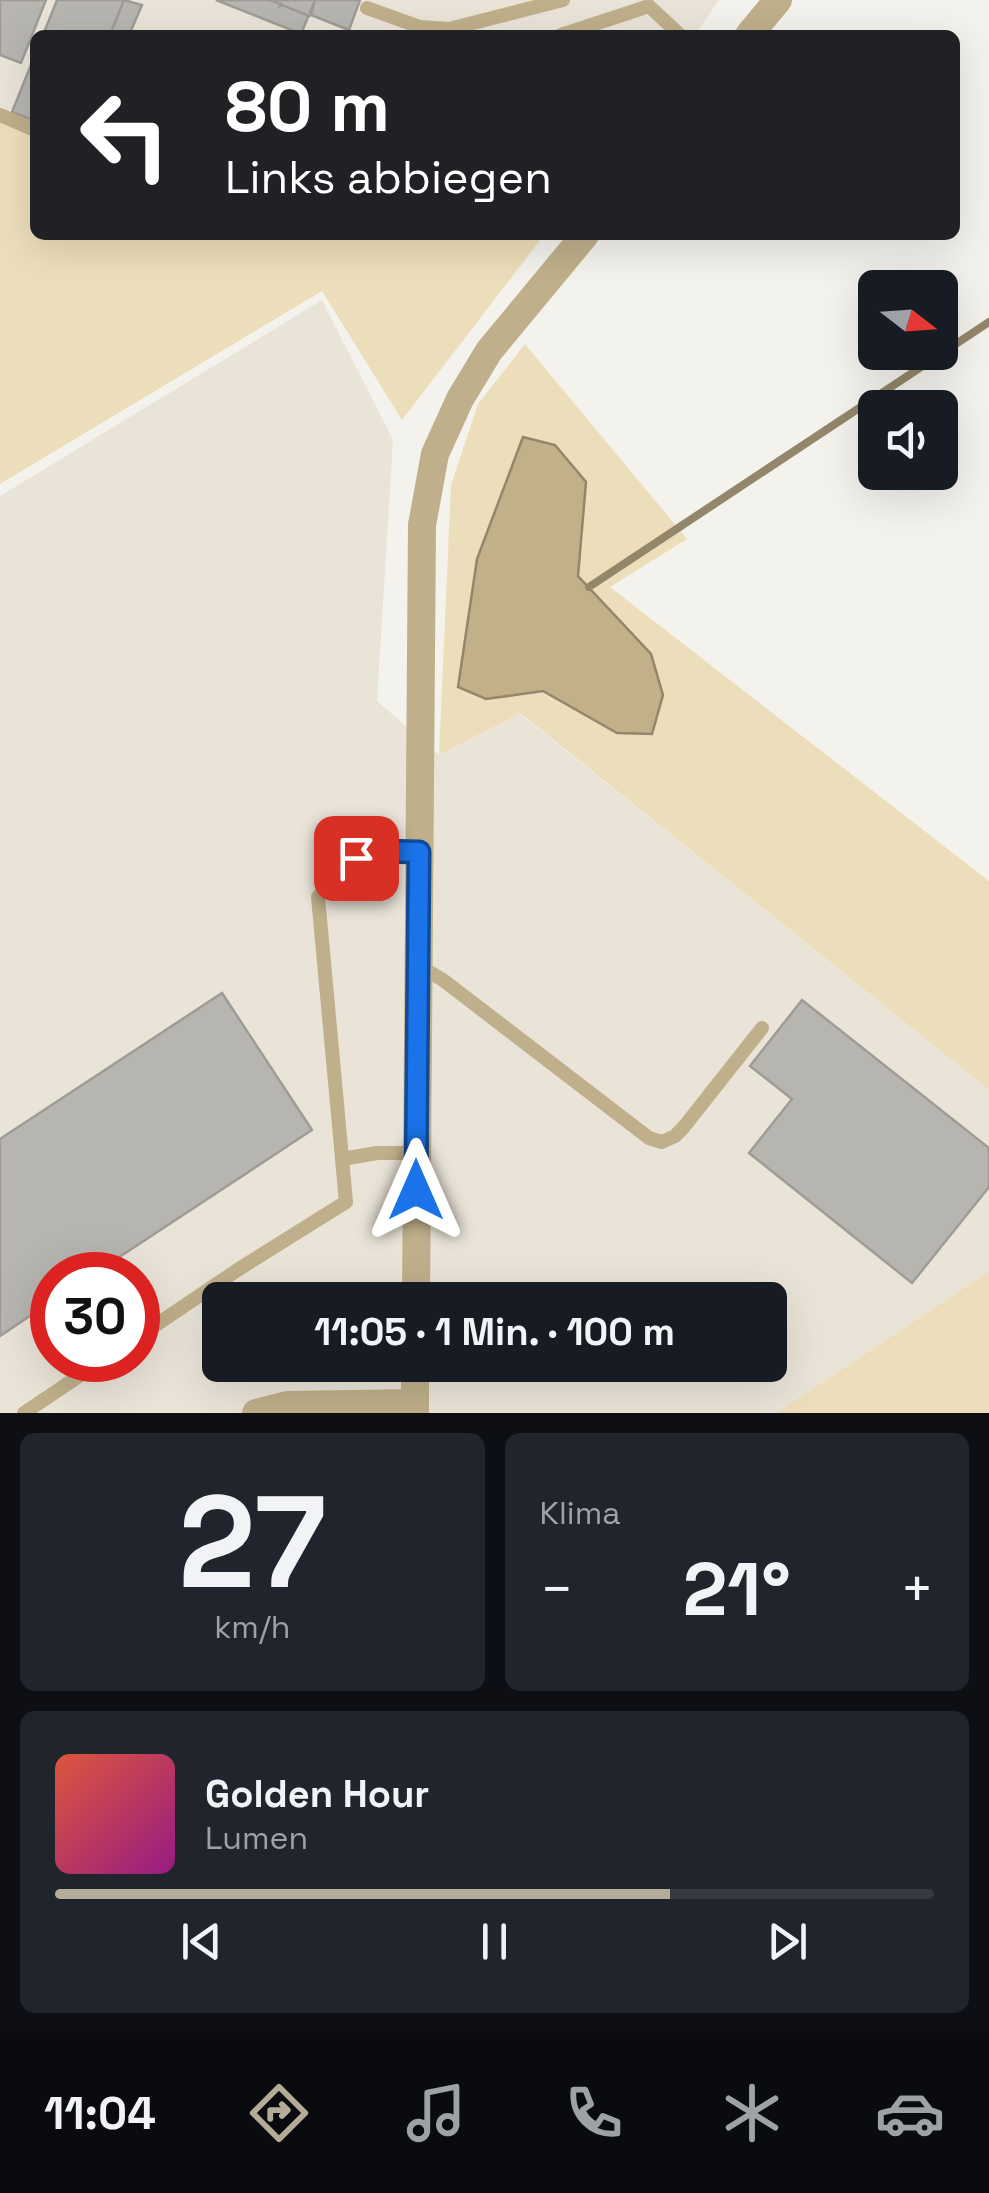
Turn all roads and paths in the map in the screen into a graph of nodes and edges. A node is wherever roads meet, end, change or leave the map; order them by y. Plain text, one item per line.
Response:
1 (563, 0) edge
2 (778, 0) edge
3 (648, 3) edge
4 (367, 8) dead end
5 (575, 30) edge
6 (675, 30) edge
7 (753, 30) edge
8 (0, 115) edge
9 (30, 128) edge
10 (581, 240) edge
11 (419, 852) junction
12 (418, 966) junction
13 (762, 1028) dead end
14 (417, 1154) junction
15 (342, 1158) junction
16 (416, 1282) edge
17 (160, 1322) edge
18 (70, 1382) edge
19 (415, 1382) edge
20 (415, 1408) edge
21 (24, 1413) edge
22 (256, 1413) edge

1 - 4 lane
2 - 7 street
3 - 5 lane
3 - 6 lane
8 - 9 lane
10 - 11 street
11 - 12 street
11 - 15 lane
12 - 13 lane
12 - 14 street
14 - 15 lane
14 - 16 street
15 - 17 lane
18 - 21 lane
19 - 20 street
20 - 22 street

